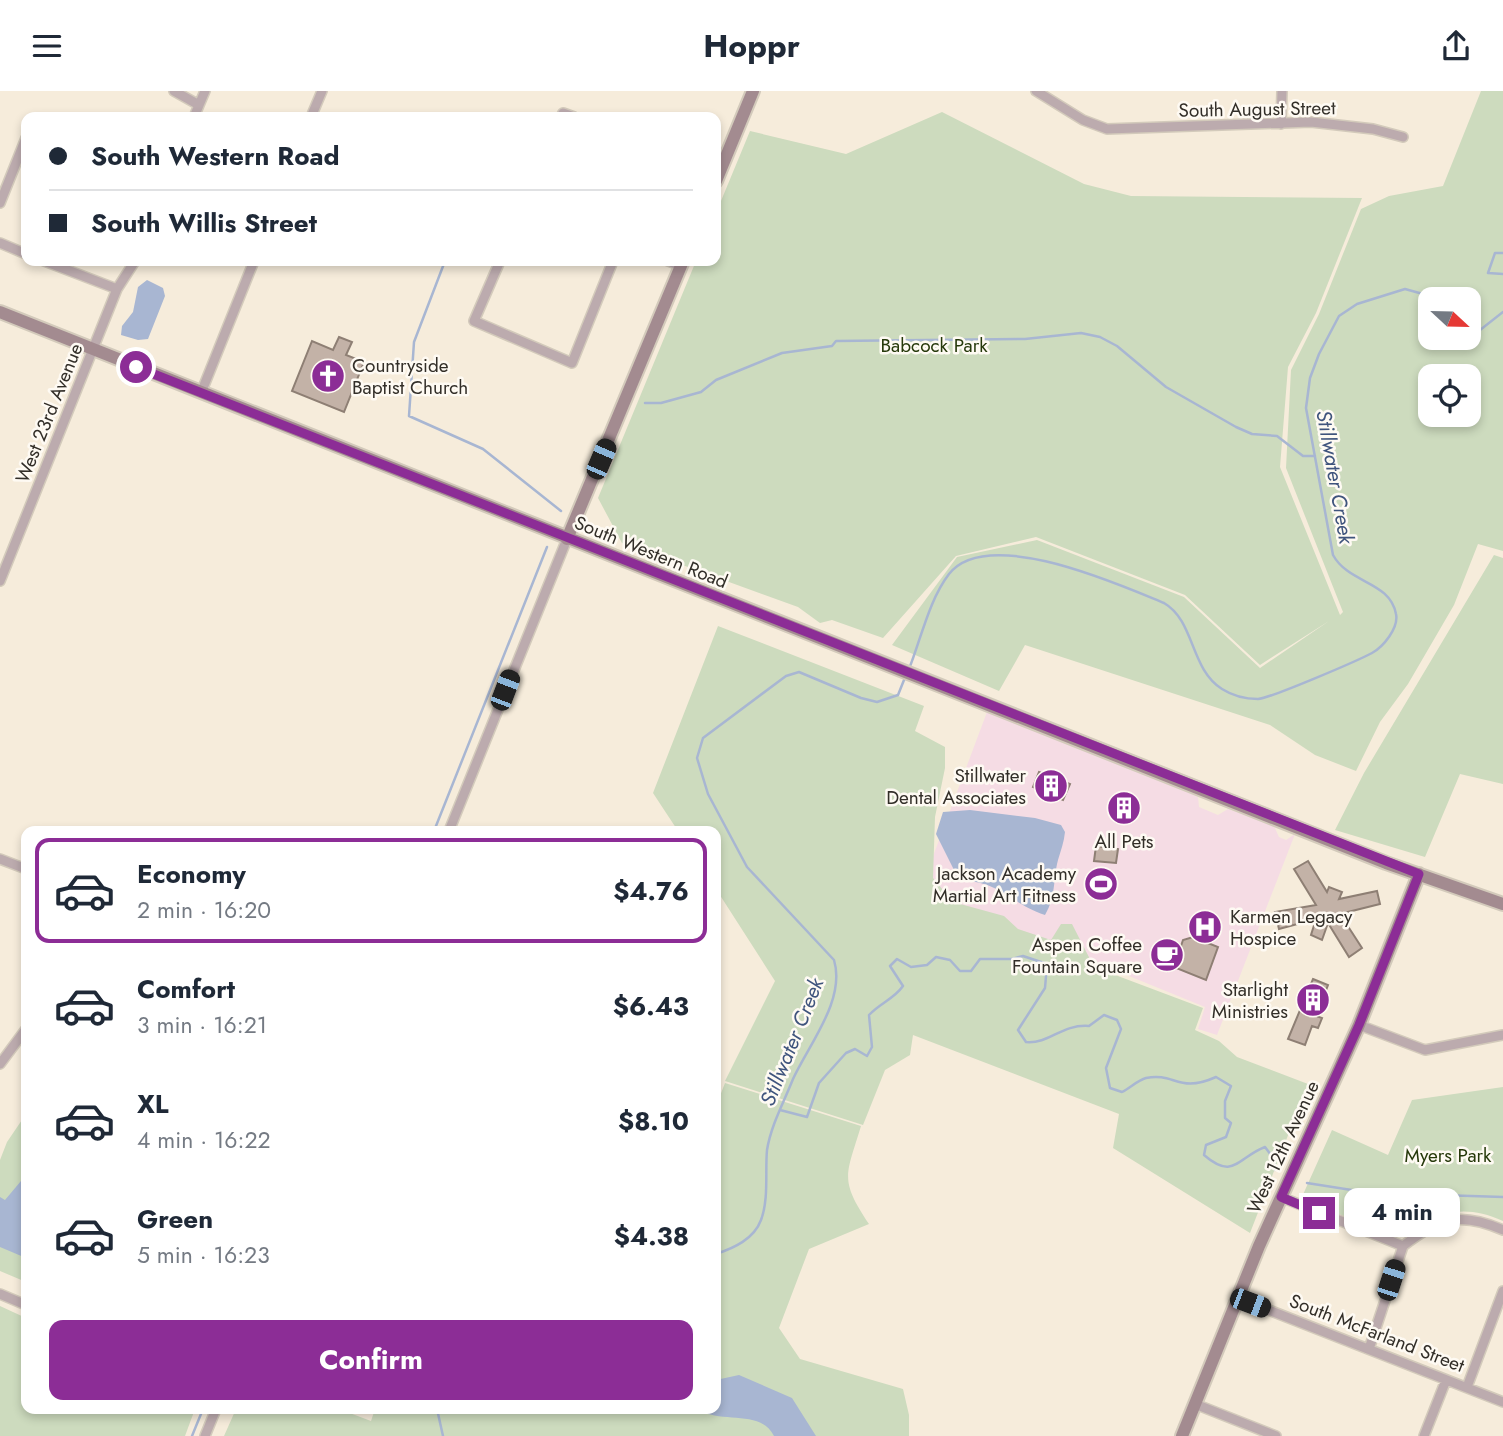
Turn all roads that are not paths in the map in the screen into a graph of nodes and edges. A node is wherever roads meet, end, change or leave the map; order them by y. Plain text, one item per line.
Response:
1 (174, 91) edge
2 (205, 91) edge
3 (322, 91) edge
4 (753, 91) edge
5 (1036, 91) edge
6 (1282, 91) edge
7 (199, 105) junction
8 (196, 112) edge
9 (313, 112) edge
10 (1281, 124) junction
11 (1404, 137) dead end
12 (21, 150) edge
13 (721, 169) edge
14 (0, 203) edge
15 (0, 243) edge
16 (21, 252) edge
17 (57, 266) edge
18 (132, 266) edge
19 (252, 266) edge
20 (498, 266) edge
21 (611, 266) edge
22 (681, 266) edge
23 (117, 289) junction
24 (0, 313) edge
25 (93, 350) junction
26 (201, 393) junction
27 (567, 539) junction
28 (0, 581) edge
29 (451, 826) edge
30 (0, 859) edge
31 (21, 867) edge
32 (1419, 874) junction
33 (1503, 904) edge
34 (1359, 1025) junction
35 (21, 1035) edge
36 (1503, 1035) edge
37 (1, 1060) edge
38 (1281, 1197) junction
39 (1503, 1230) edge
40 (1403, 1246) junction
41 (1503, 1291) edge
42 (0, 1294) edge
43 (1238, 1298) junction
44 (21, 1303) edge
45 (1369, 1349) junction
46 (1446, 1380) junction
47 (1467, 1387) junction
48 (1503, 1402) edge
49 (1195, 1404) junction
50 (214, 1414) edge
51 (205, 1436) edge
52 (1182, 1436) edge
53 (1276, 1436) edge
54 (1424, 1436) edge

1 - 7 street
2 - 7 street
3 - 9 street
4 - 13 main road
5 - 10 street, South August Street
6 - 10 street
7 - 8 street
10 - 11 street, South August Street
12 - 14 street
15 - 16 street
17 - 23 street
18 - 23 street, West 23rd Avenue
19 - 26 street
20 - 21 street
22 - 27 main road
23 - 25 street, West 23rd Avenue
24 - 25 main road, South Western Road
25 - 26 main road, South Western Road
25 - 28 street, West 23rd Avenue
26 - 27 main road, South Western Road
27 - 29 street
27 - 32 main road, South Western Road
30 - 31 street
32 - 33 main road
32 - 34 main road, West 12th Avenue
34 - 36 street
34 - 38 main road, West 12th Avenue
35 - 37 street
38 - 40 street
38 - 43 main road, West 12th Avenue
39 - 40 street
40 - 45 street
41 - 47 street
42 - 44 street
43 - 45 street, South McFarland Street
43 - 49 main road, West 12th Avenue
45 - 46 street, South McFarland Street
46 - 47 street, South McFarland Street
46 - 54 street
47 - 48 street, South McFarland Street
49 - 52 main road, West 12th Avenue
49 - 53 street
50 - 51 street

